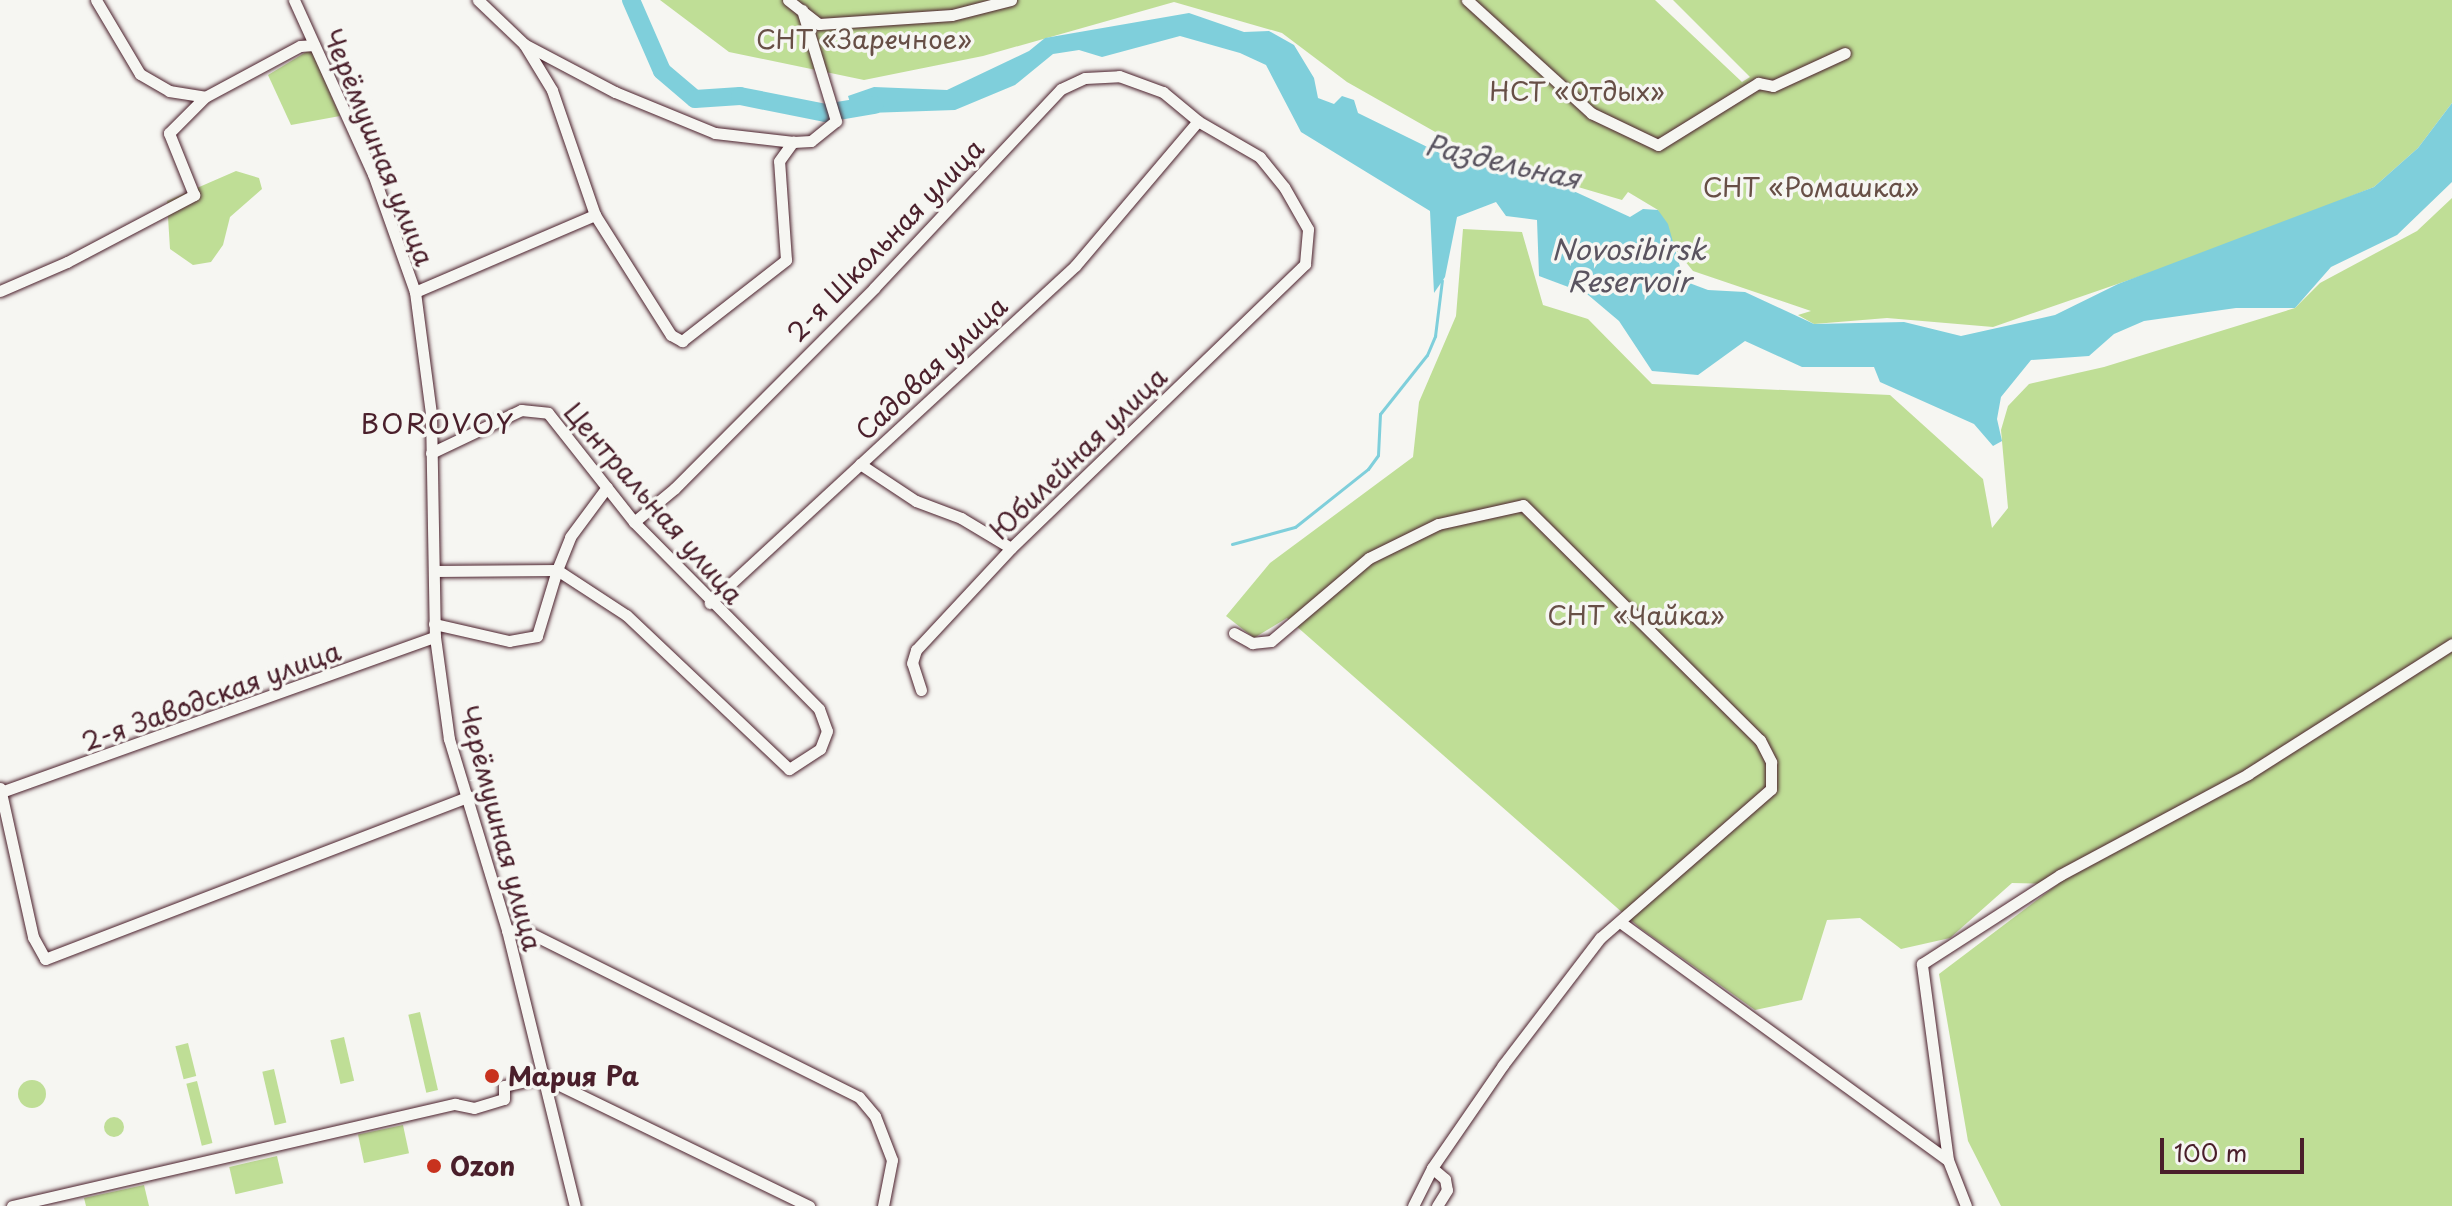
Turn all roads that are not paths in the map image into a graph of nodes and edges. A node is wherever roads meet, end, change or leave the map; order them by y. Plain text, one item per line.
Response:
1 (96, 0) edge
2 (294, 0) edge
3 (478, 0) edge
4 (788, 0) edge
5 (1011, 0) edge
6 (1467, 0) edge
7 (802, 10) junction
8 (524, 44) junction
9 (314, 45) junction
10 (1845, 53) dead end
11 (205, 97) junction
12 (1198, 121) junction
13 (793, 142) junction
14 (595, 215) junction
15 (1305, 264) joint
16 (0, 291) edge
17 (415, 292) junction
18 (431, 453) junction
19 (860, 464) junction
20 (607, 487) junction
21 (634, 522) junction
22 (1011, 548) junction
23 (557, 570) junction
24 (434, 571) junction
25 (710, 603) junction
26 (434, 630) junction
27 (1234, 633) dead end
28 (2452, 644) edge
29 (921, 690) dead end
30 (0, 790) edge
31 (469, 796) junction
32 (15, 853) junction
33 (0, 856) edge
34 (1620, 922) junction
35 (507, 930) junction
36 (543, 1077) junction
37 (1948, 1160) junction
38 (1432, 1168) junction
39 (12, 1206) edge
40 (575, 1206) edge
41 (809, 1206) edge
42 (883, 1206) edge
43 (1413, 1206) edge
44 (1437, 1206) edge
45 (1966, 1206) edge

1 - 11 street
2 - 9 street, Черёмушная улица
3 - 8 street
4 - 7 street
5 - 7 street
6 - 10 street
7 - 13 street
8 - 13 street
8 - 14 street
9 - 11 street
9 - 17 street, Черёмушная улица
11 - 16 street
12 - 15 street, 2-я Школьная улица
12 - 19 street, Садовая улица
12 - 21 street, 2-я Школьная улица
13 - 14 street
14 - 17 street
15 - 22 street, Юбилейная улица
17 - 18 street, Черёмушная улица
18 - 20 street, Центральная улица
18 - 24 street, Черёмушная улица
19 - 22 street
19 - 25 street, Садовая улица
20 - 21 street, Центральная улица
20 - 23 street
21 - 25 street, Центральная улица
22 - 29 street, Юбилейная улица
23 - 24 street
23 - 25 street, Центральная улица
23 - 26 street
24 - 26 street, Черёмушная улица
26 - 30 street, 2-я Заводская улица
26 - 31 street, Черёмушная улица
27 - 34 street
28 - 37 street
30 - 32 street
31 - 32 street
31 - 35 street, Черёмушная улица
32 - 33 street
34 - 37 street
34 - 38 street
35 - 36 street, Черёмушная улица
35 - 42 street
36 - 39 street
36 - 40 street, Черёмушная улица
36 - 41 street
37 - 45 street
38 - 43 street
38 - 44 street

